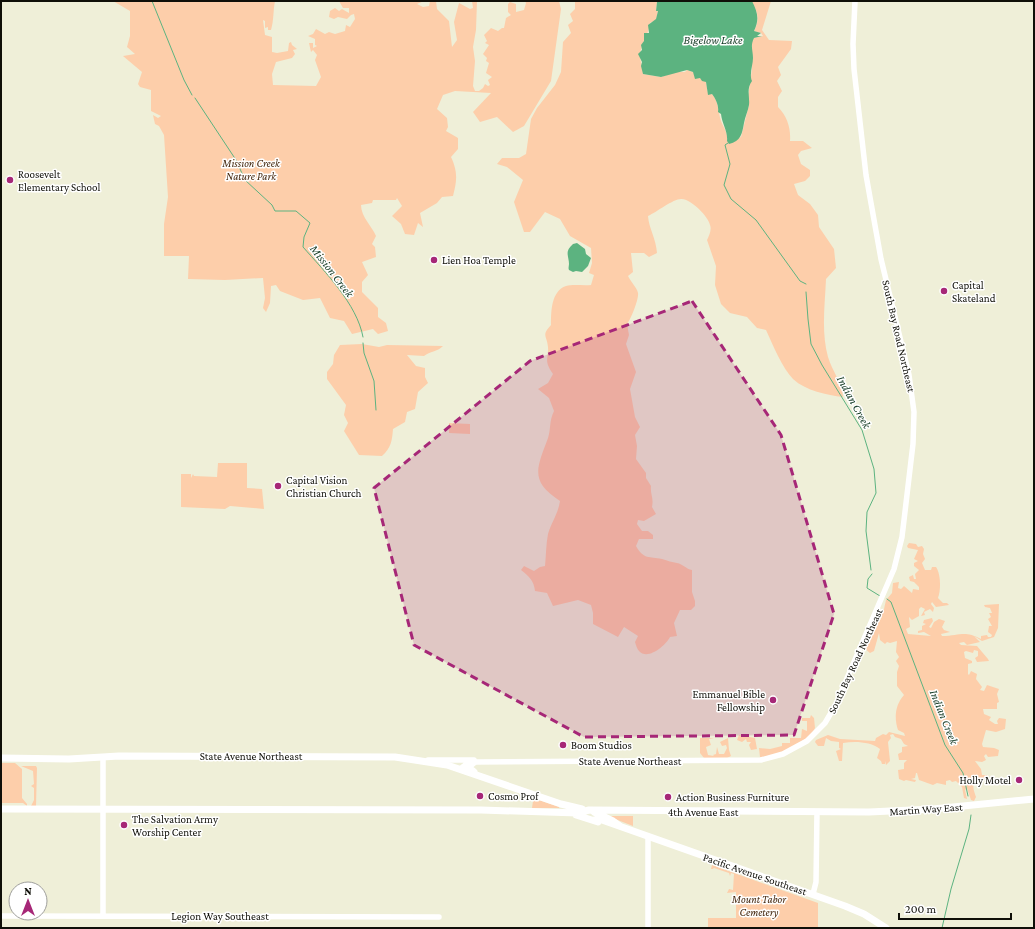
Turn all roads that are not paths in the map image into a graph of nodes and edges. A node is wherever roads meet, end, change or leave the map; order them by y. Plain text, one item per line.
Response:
1 (855, 1) edge
2 (103, 757) junction
3 (1, 758) edge
4 (422, 760) junction
5 (758, 760) joint
6 (502, 761) junction
7 (474, 762) junction
8 (460, 769) junction
9 (483, 777) junction
10 (1034, 799) edge
11 (1, 809) edge
12 (104, 809) junction
13 (567, 809) junction
14 (589, 810) junction
15 (817, 812) junction
16 (620, 826) junction
17 (648, 837) junction
18 (813, 894) junction
19 (1, 916) edge
20 (103, 916) junction
21 (440, 917) dead end
22 (648, 928) edge
23 (886, 928) edge

1 - 5 street, South Bay Road Northeast
2 - 3 main road, State Avenue Northeast
2 - 4 main road, State Avenue Northeast
2 - 12 street
4 - 6 street, State Avenue Northeast
4 - 8 main road, Pacific Avenue Southeast
5 - 6 street, State Avenue Northeast
6 - 7 street, State Avenue Northeast
7 - 8 street
7 - 9 main road
8 - 9 main road, Pacific Avenue Southeast
9 - 13 main road, Pacific Avenue Southeast
10 - 15 main road, Martin Way East
11 - 12 main road
12 - 13 main road
12 - 20 street
13 - 14 main road, Pacific Avenue Southeast
13 - 16 main road, Pacific Avenue Southeast
14 - 15 main road, 4th Avenue East
14 - 16 main road, Pacific Avenue Southeast
15 - 18 street
16 - 17 main road, Pacific Avenue Southeast
17 - 18 main road, Pacific Avenue Southeast
17 - 22 street
18 - 23 main road, Pacific Avenue Southeast
19 - 20 street, Legion Way Southeast
20 - 21 street, Legion Way Southeast

